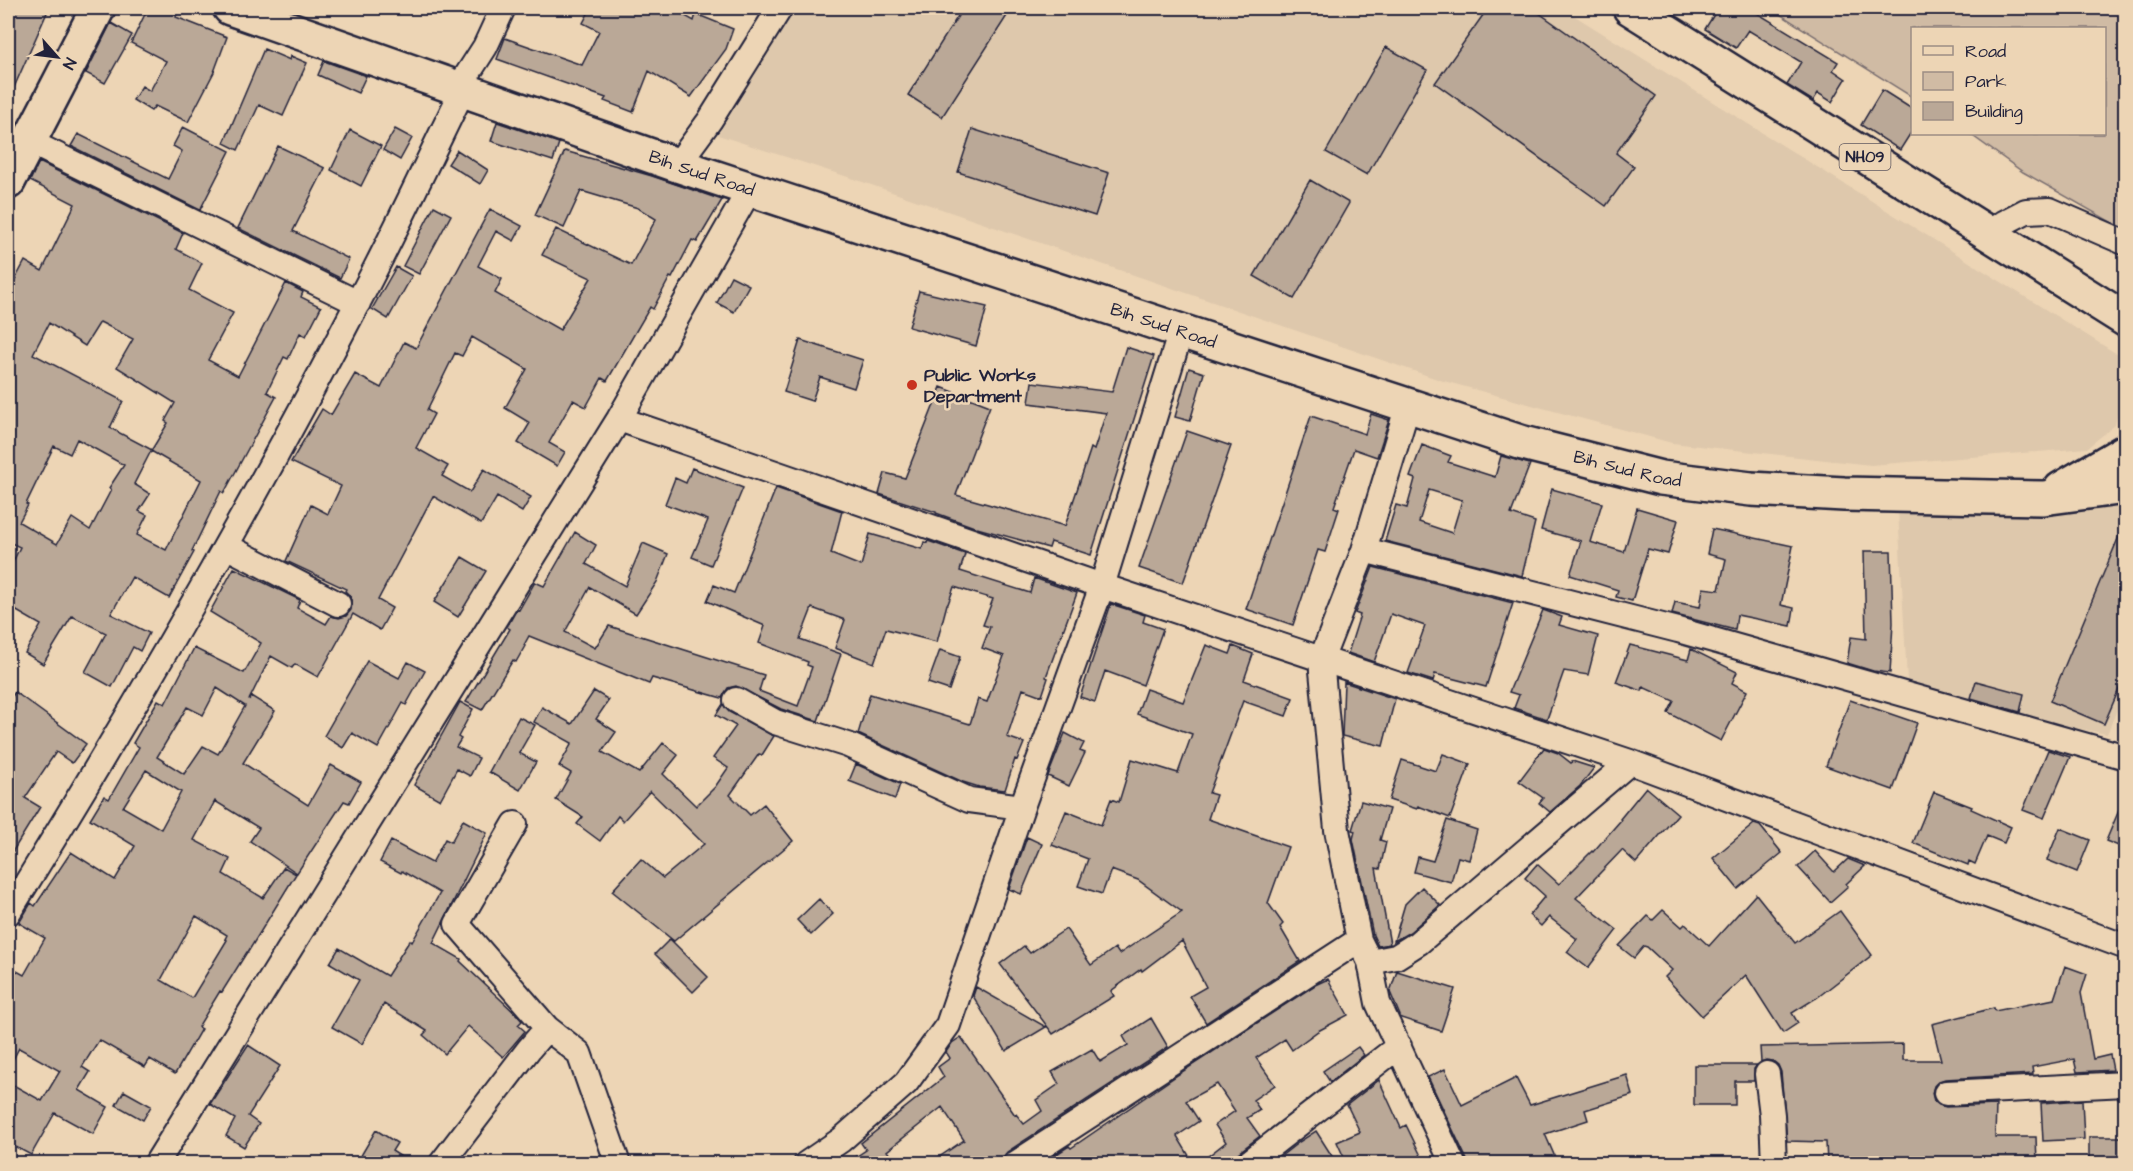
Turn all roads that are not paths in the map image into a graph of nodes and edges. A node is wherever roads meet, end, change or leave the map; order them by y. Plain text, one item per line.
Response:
1 (98, 8) edge
2 (230, 8) edge
3 (503, 8) edge
4 (780, 8) edge
5 (1630, 8) edge
6 (458, 89) junction
7 (28, 141) junction
8 (677, 165) junction
9 (8, 182) edge
10 (750, 189) junction
11 (1987, 234) junction
12 (2126, 243) edge
13 (358, 303) junction
14 (2113, 312) edge
15 (1181, 331) junction
16 (2126, 343) edge
17 (1408, 405) junction
18 (620, 419) junction
19 (2126, 451) edge
20 (2126, 487) edge
21 (2043, 498) junction
22 (226, 546) junction
23 (1364, 550) junction
24 (1102, 586) junction
25 (338, 604) dead end
26 (1322, 660) junction
27 (736, 700) dead end
28 (2126, 757) edge
29 (1630, 762) junction
30 (1022, 807) junction
31 (515, 824) dead end
32 (8, 913) edge
33 (1359, 940) junction
34 (2126, 947) edge
35 (1370, 962) junction
36 (547, 1028) junction
37 (1399, 1046) junction
38 (1767, 1074) dead end
39 (2126, 1084) edge
40 (1946, 1093) dead end
41 (156, 1164) edge
42 (441, 1164) edge
43 (618, 1164) edge
44 (806, 1164) edge
45 (1015, 1164) edge
46 (1247, 1164) edge
47 (1453, 1164) edge
48 (1774, 1164) edge

1 - 7 main road
2 - 6 main road, Bih Sud Road
3 - 6 street
4 - 8 street
5 - 11 main road, NH09
6 - 8 main road, Bih Sud Road
6 - 13 street
7 - 9 main road
7 - 13 street
8 - 10 main road, Bih Sud Road
10 - 15 main road, Bih Sud Road
10 - 18 street
11 - 12 street
11 - 14 main road, NH09
13 - 22 street
14 - 16 main road, NH09
15 - 17 main road, Bih Sud Road
15 - 24 street
17 - 21 main road, Bih Sud Road
17 - 23 street
18 - 24 street
18 - 41 street
19 - 21 main road
20 - 21 main road, Bih Sud Road
22 - 25 street
22 - 32 street
23 - 26 street
23 - 28 street
24 - 26 street
24 - 30 street
26 - 29 street
26 - 33 street
27 - 30 street
29 - 34 street
29 - 35 street
30 - 44 street
31 - 36 street
33 - 35 street
33 - 45 street
35 - 37 street
36 - 42 street
36 - 43 street
37 - 46 street
37 - 47 street
38 - 48 street
39 - 40 street

